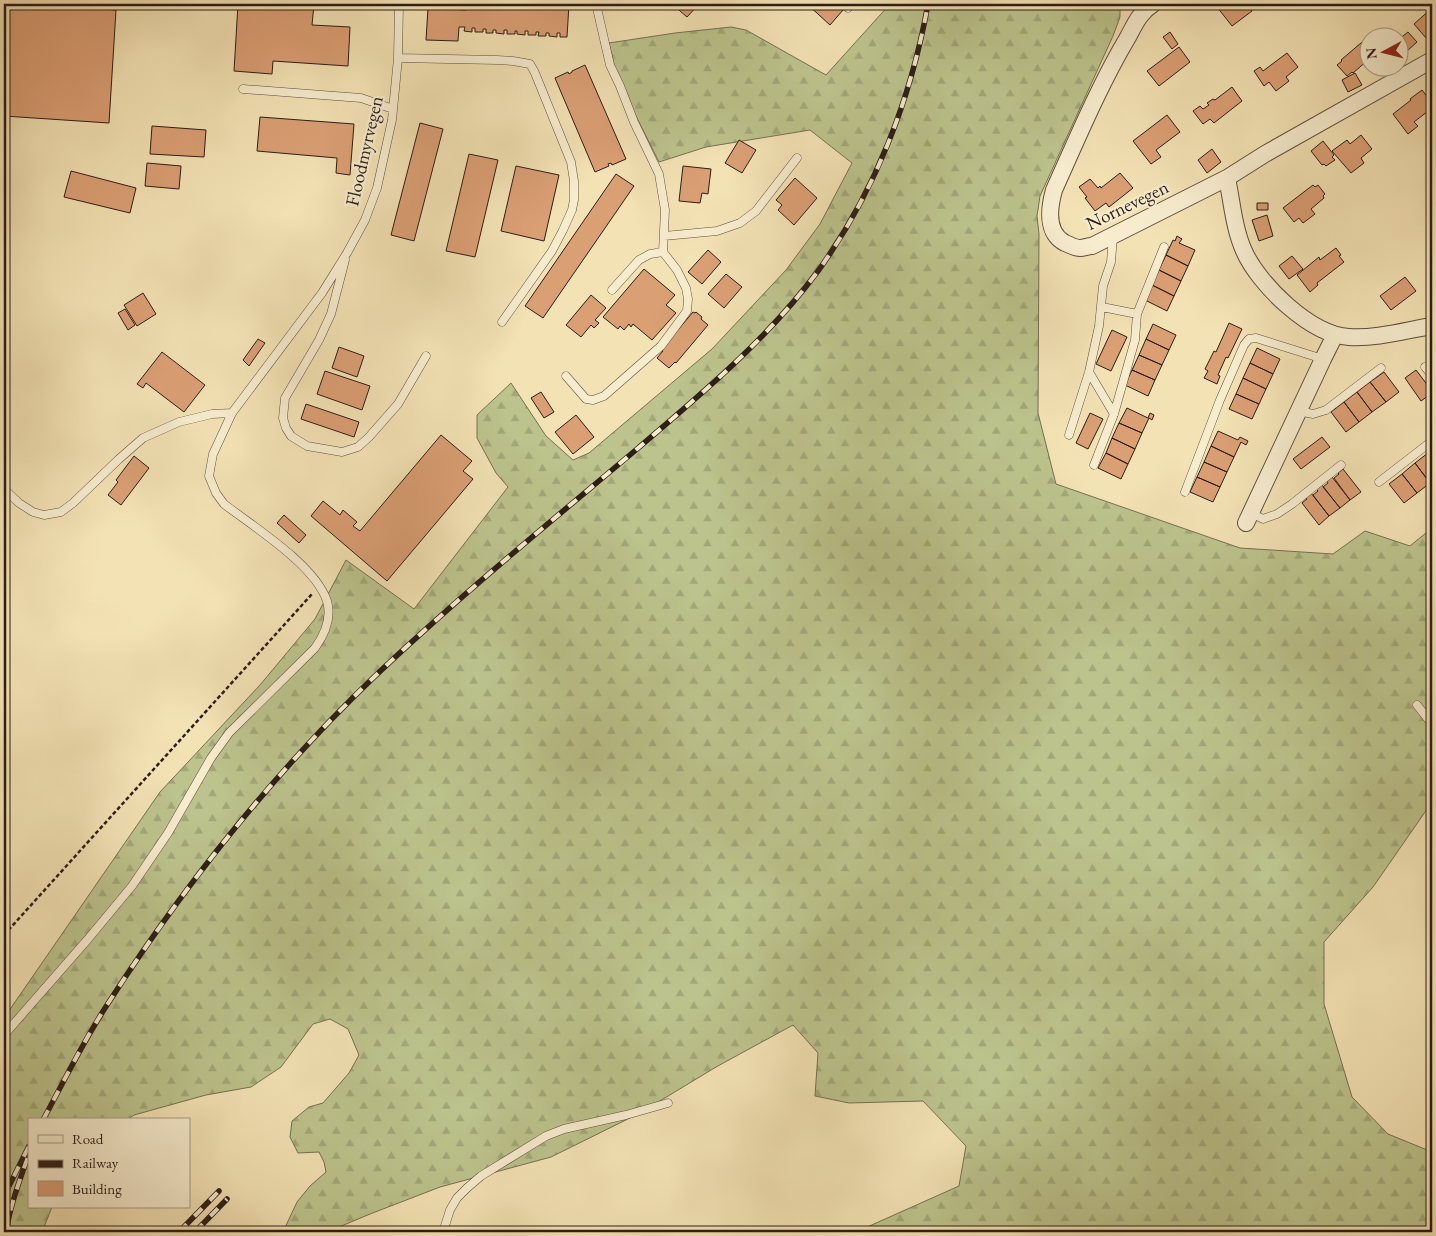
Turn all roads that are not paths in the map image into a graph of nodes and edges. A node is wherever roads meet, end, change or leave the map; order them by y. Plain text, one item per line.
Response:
1 (399, 4) edge
2 (596, 4) edge
3 (1146, 6) edge
4 (398, 58) junction
5 (1432, 60) edge
6 (243, 89) dead end
7 (393, 109) junction
8 (797, 158) dead end
9 (1227, 178) junction
10 (664, 236) junction
11 (1113, 236) junction
12 (1164, 247) dead end
13 (663, 252) junction
14 (347, 253) junction
15 (612, 290) dead end
16 (1102, 307) junction
17 (1137, 314) junction
18 (502, 322) dead end
19 (1432, 326) edge
20 (1335, 335) junction
21 (426, 356) dead end
22 (1323, 359) junction
23 (1425, 367) dead end
24 (1381, 368) dead end
25 (1089, 372) junction
26 (566, 376) dead end
27 (1432, 376) edge
28 (1298, 411) junction
29 (232, 413) junction
30 (1114, 414) junction
31 (1069, 435) dead end
32 (1432, 441) edge
33 (1094, 465) dead end
34 (1340, 465) dead end
35 (1380, 482) dead end
36 (4, 489) edge
37 (1185, 492) dead end
38 (1248, 518) joint
39 (1417, 704) dead end
40 (1432, 724) edge
41 (4, 1036) edge
42 (668, 1103) dead end
43 (443, 1232) edge

1 - 4 lane, Floodmyrvegen
2 - 10 lane
3 - 11 street, Nornevegen
4 - 7 lane, Floodmyrvegen
4 - 18 lane
5 - 9 street, Nornevegen
6 - 7 lane
7 - 14 lane, Floodmyrvegen
8 - 10 lane
9 - 11 street, Nornevegen
9 - 20 street
10 - 13 lane
11 - 16 lane
12 - 17 lane
13 - 15 lane
13 - 26 lane
14 - 21 lane
14 - 29 lane, Floodmyrvegen
16 - 17 lane
16 - 25 lane
17 - 30 lane
19 - 20 street
20 - 22 street
22 - 28 street
22 - 37 lane
23 - 27 lane
24 - 28 lane
25 - 30 lane
25 - 31 lane
28 - 38 street
29 - 36 lane
29 - 41 lane, Floodmyrvegen
30 - 33 lane
32 - 35 lane
34 - 38 lane
39 - 40 lane
42 - 43 lane

